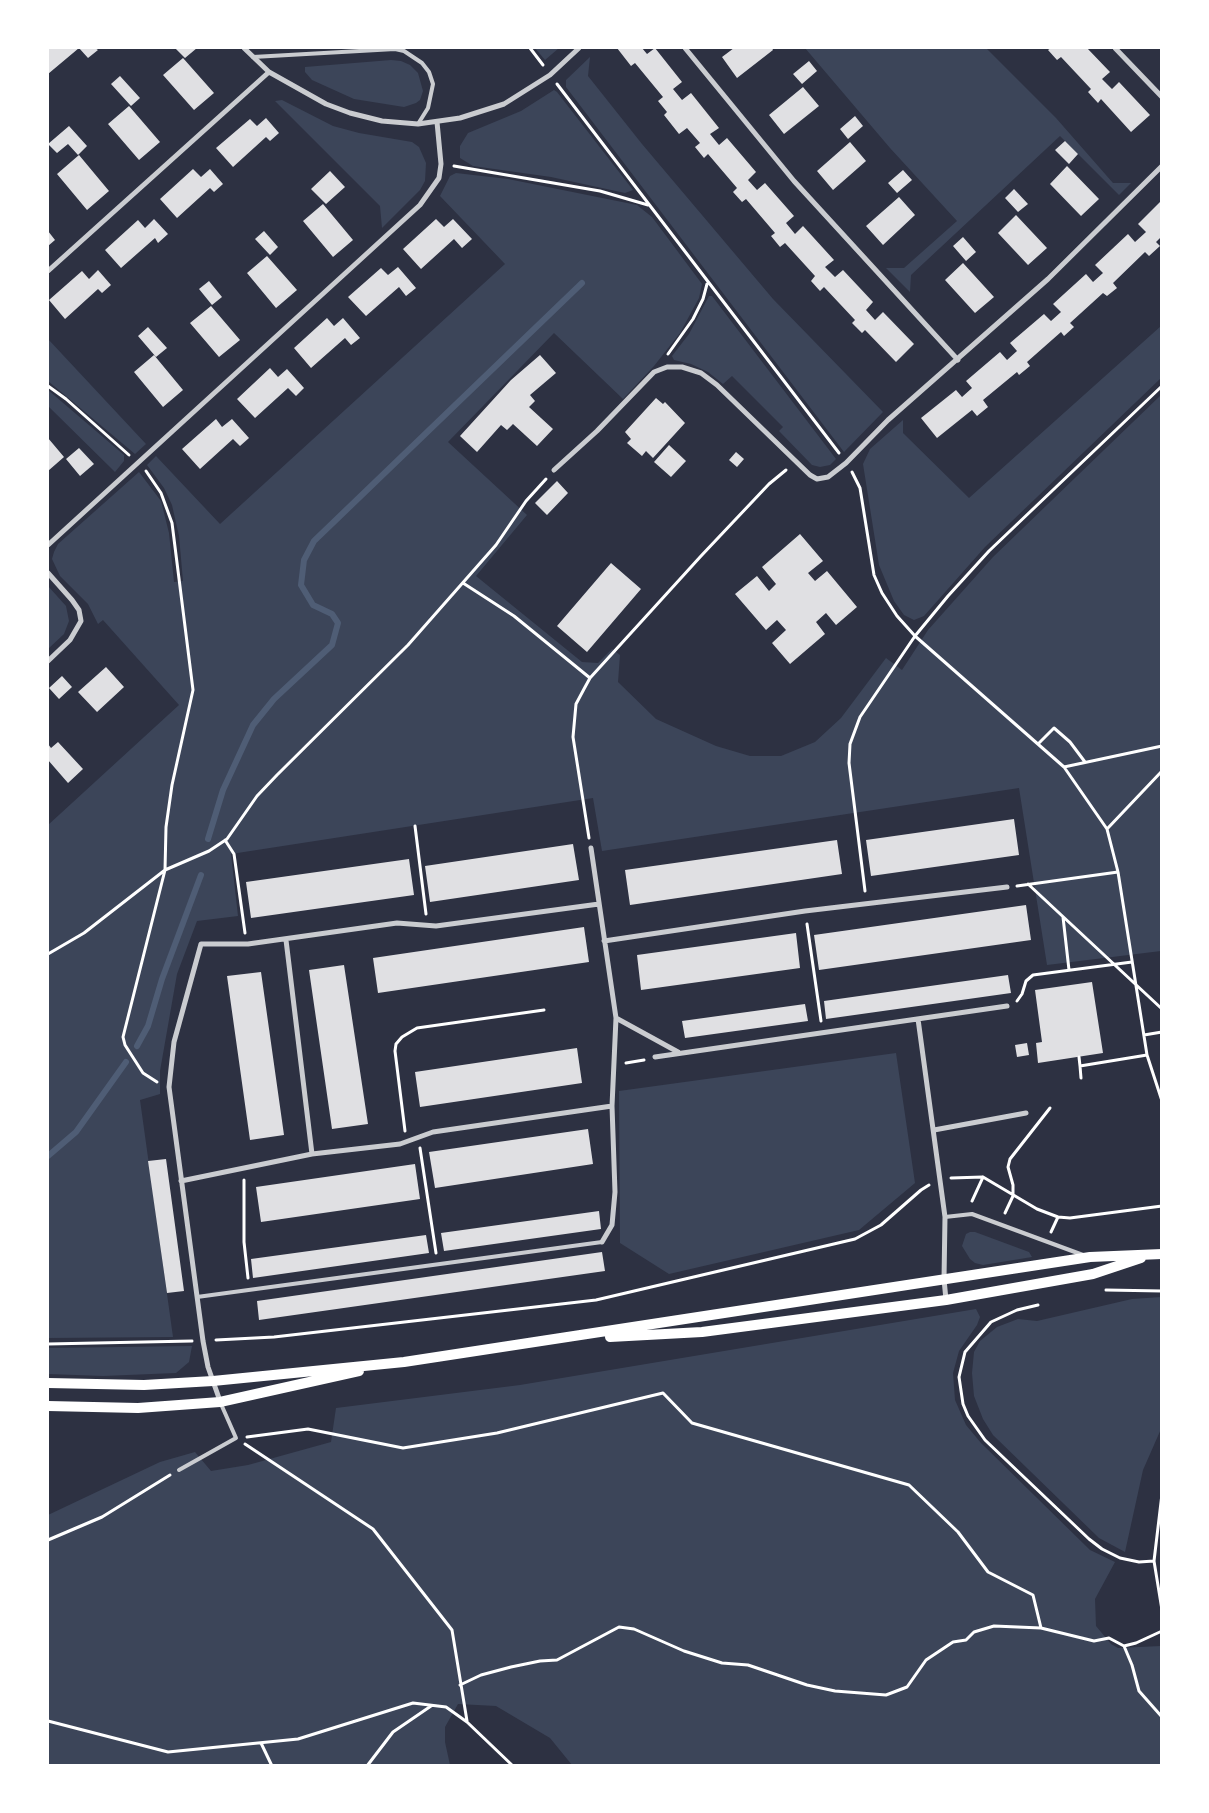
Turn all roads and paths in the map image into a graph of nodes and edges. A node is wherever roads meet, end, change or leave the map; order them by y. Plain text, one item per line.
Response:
1 (244, 48) edge
2 (530, 48) edge
3 (580, 48) edge
4 (685, 48) edge
5 (1115, 48) edge
6 (253, 57) junction
7 (269, 72) junction
8 (550, 75) junction
9 (1162, 97) edge
10 (437, 122) junction
11 (418, 124) junction
12 (441, 164) junction
13 (1162, 166) edge
14 (649, 205) junction
15 (48, 272) edge
16 (707, 283) junction
17 (958, 360) junction
18 (654, 372) junction
19 (48, 386) edge
20 (1162, 386) edge
21 (796, 461) junction
22 (846, 462) junction
23 (138, 463) junction
24 (554, 470) joint
25 (48, 545) edge
26 (48, 574) edge
27 (463, 582) junction
28 (915, 636) junction
29 (48, 661) edge
30 (590, 678) junction
31 (1039, 744) junction
32 (1162, 746) edge
33 (1085, 762) junction
34 (1064, 767) junction
35 (1162, 771) edge
36 (415, 826) dead end
37 (1107, 829) junction
38 (225, 840) junction
39 (591, 848) joint
40 (166, 870) junction
41 (1118, 872) junction
42 (1028, 884) junction
43 (1007, 887) joint
44 (599, 904) junction
45 (867, 906) junction
46 (805, 911) junction
47 (1064, 917) junction
48 (427, 925) junction
49 (286, 940) junction
50 (604, 941) junction
51 (248, 944) junction
52 (48, 954) edge
53 (1132, 962) junction
54 (1116, 965) junction
55 (1069, 970) junction
56 (1136, 984) junction
57 (1007, 1006) joint
58 (1162, 1009) edge
59 (544, 1010) dead end
60 (616, 1018) junction
61 (918, 1019) junction
62 (822, 1032) junction
63 (1162, 1032) edge
64 (1144, 1035) junction
65 (678, 1052) junction
66 (1147, 1055) junction
67 (1079, 1056) dead end
68 (655, 1058) joint
69 (613, 1066) junction
70 (1080, 1066) junction
71 (1082, 1078) dead end
72 (169, 1087) junction
73 (1156, 1088) junction
74 (1162, 1092) edge
75 (1162, 1101) edge
76 (612, 1106) junction
77 (1050, 1108) dead end
78 (1026, 1113) dead end
79 (934, 1130) junction
80 (418, 1136) junction
81 (408, 1141) junction
82 (312, 1154) junction
83 (245, 1168) junction
84 (983, 1177) junction
85 (940, 1179) junction
86 (181, 1181) junction
87 (1013, 1196) junction
88 (972, 1201) dead end
89 (1162, 1206) edge
90 (1004, 1214) dead end
91 (945, 1217) junction
92 (1058, 1217) junction
93 (1042, 1230) dead end
94 (602, 1242) joint
95 (1162, 1254) edge
96 (1148, 1256) junction
97 (1090, 1257) junction
98 (438, 1264) junction
99 (944, 1279) junction
100 (249, 1289) junction
101 (1106, 1290) dead end
102 (1162, 1291) edge
103 (197, 1297) junction
104 (946, 1300) junction
105 (1038, 1305) dead end
106 (554, 1340) junction
107 (203, 1341) junction
108 (48, 1344) edge
109 (404, 1362) junction
110 (212, 1381) junction
111 (48, 1383) edge
112 (220, 1402) junction
113 (48, 1406) edge
114 (236, 1438) junction
115 (179, 1470) joint
116 (1162, 1494) edge
117 (48, 1540) edge
118 (1154, 1561) junction
119 (1162, 1610) edge
120 (1041, 1628) junction
121 (1162, 1631) edge
122 (1124, 1646) junction
123 (460, 1685) junction
124 (431, 1705) junction
125 (1162, 1717) edge
126 (48, 1721) edge
127 (467, 1722) junction
128 (260, 1743) junction
129 (272, 1766) edge
130 (367, 1766) edge
131 (513, 1766) edge

1 - 6 street
2 - 8 path
3 - 8 street
4 - 17 street
5 - 9 street
6 - 7 street
6 - 11 lane
7 - 11 street
7 - 15 street
8 - 10 street
8 - 14 path
10 - 11 street
10 - 12 street
12 - 14 path
12 - 23 street
13 - 17 street
14 - 16 path
16 - 18 path
16 - 22 path
17 - 22 street
18 - 21 street
18 - 24 street
19 - 23 path
20 - 28 path
21 - 22 street
21 - 30 path
22 - 28 path
23 - 25 street
23 - 40 path
24 - 27 path
26 - 29 street
27 - 30 path
27 - 38 path
28 - 31 path
28 - 45 path
30 - 39 path
31 - 33 path
31 - 34 path
32 - 33 path
33 - 34 path
34 - 37 path
35 - 37 path
36 - 48 path
37 - 41 path
38 - 40 path
38 - 51 path
39 - 44 street
40 - 52 path
40 - 72 path
41 - 42 path
41 - 53 path
42 - 43 path
42 - 47 path
43 - 45 street
44 - 48 street
44 - 50 street
45 - 46 street
46 - 50 street
46 - 62 path
47 - 54 path
47 - 55 path
48 - 49 street
49 - 51 street
49 - 82 street
50 - 60 street
51 - 72 street
53 - 54 path
53 - 56 path
54 - 55 path
54 - 56 path
55 - 57 path
56 - 58 path
56 - 64 path
57 - 61 street
59 - 81 path
60 - 65 street
60 - 69 street
61 - 62 street
61 - 79 street
62 - 65 street
63 - 64 path
64 - 66 path
65 - 68 street
66 - 70 path
66 - 73 path
67 - 70 path
68 - 69 path
69 - 76 street
70 - 71 path
72 - 86 street
73 - 74 path
73 - 75 path
76 - 80 street
76 - 94 street
77 - 87 path
78 - 79 street
79 - 85 street
80 - 81 street
80 - 98 path
81 - 82 street
82 - 83 street
83 - 86 street
83 - 100 path
84 - 85 path
84 - 87 path
84 - 88 path
85 - 91 street
85 - 107 path
86 - 103 street
87 - 90 path
87 - 92 path
89 - 92 path
91 - 97 lane
91 - 99 street
92 - 93 path
94 - 98 lane
95 - 96 main road
96 - 97 main road
96 - 104 main road
97 - 99 main road
98 - 100 lane
99 - 104 street
99 - 106 main road
100 - 103 lane
101 - 102 path
103 - 107 street
104 - 106 main road
105 - 118 path
106 - 109 main road
107 - 108 path
107 - 110 street
109 - 110 main road
109 - 112 main road
110 - 111 main road
110 - 112 street
112 - 113 main road
112 - 114 lane
114 - 115 lane
114 - 120 path
114 - 123 path
115 - 117 path
116 - 118 path
118 - 119 path
120 - 122 path
120 - 123 path
121 - 122 path
122 - 125 path
123 - 127 path
124 - 127 path
124 - 128 path
124 - 130 path
126 - 128 path
127 - 131 path
128 - 129 path

